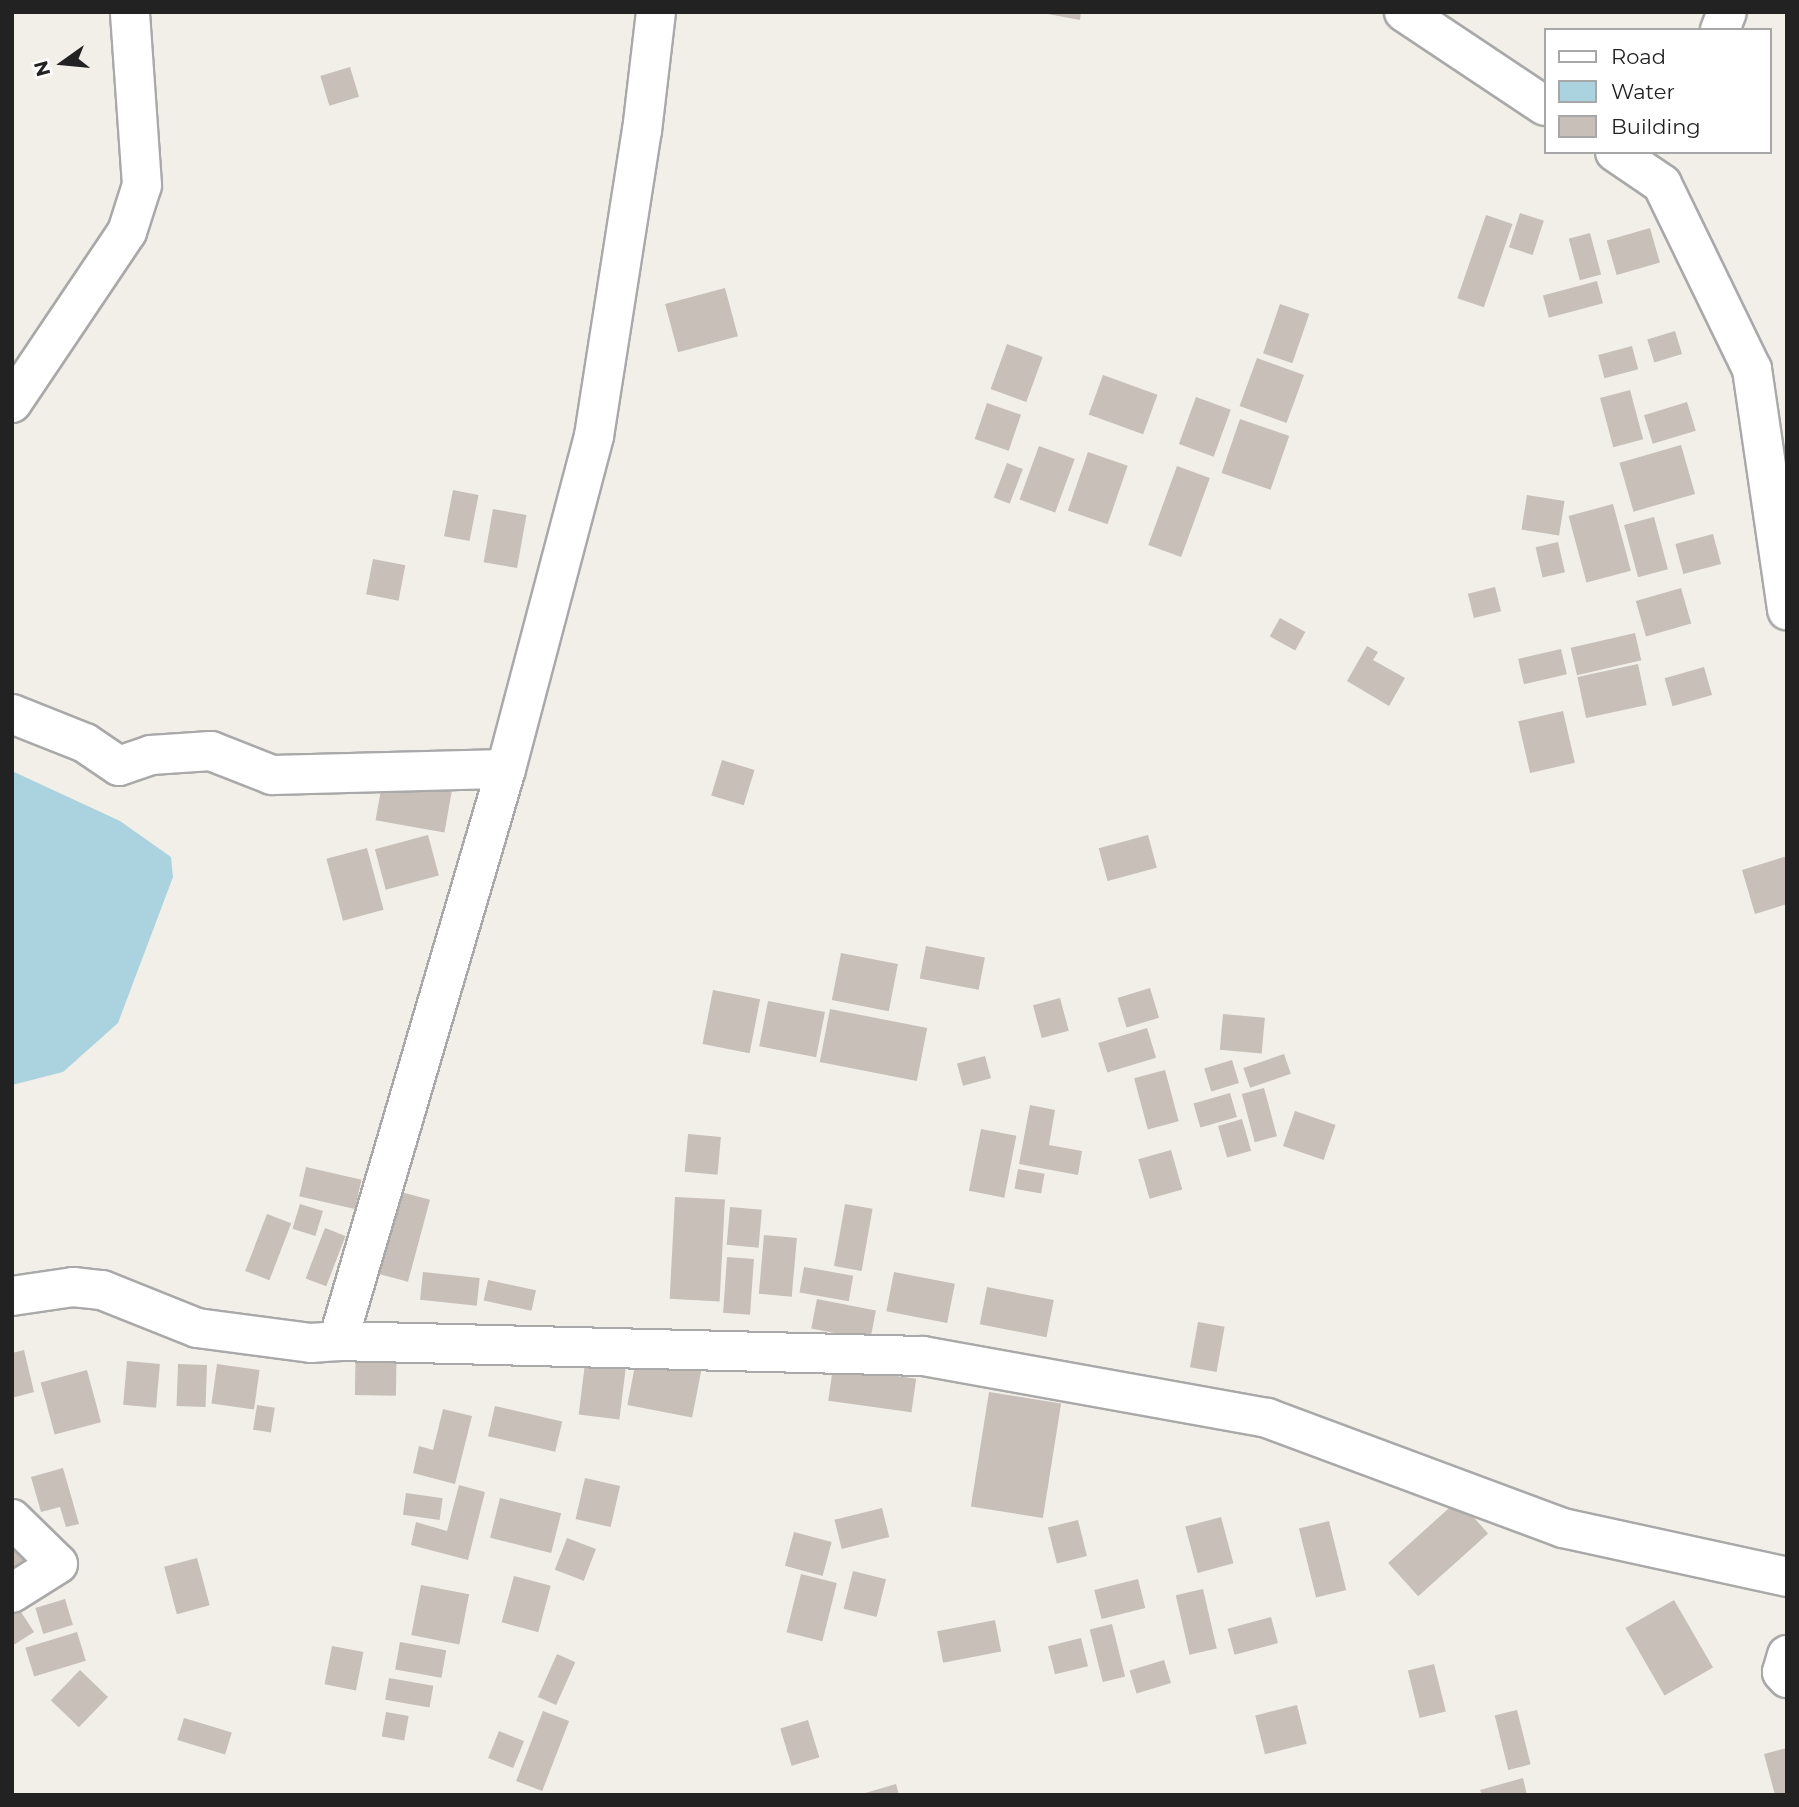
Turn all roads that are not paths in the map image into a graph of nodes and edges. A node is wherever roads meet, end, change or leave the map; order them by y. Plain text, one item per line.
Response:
1 (130, 12) edge
2 (656, 12) edge
3 (1404, 12) edge
4 (1544, 105) edge
5 (1622, 154) edge
6 (1668, 168) edge
7 (12, 403) edge
8 (1787, 610) edge
9 (12, 714) edge
10 (506, 769) junction
11 (12, 1296) edge
12 (338, 1341) junction
13 (12, 1519) edge
14 (1787, 1577) edge
15 (12, 1593) edge
16 (1787, 1655) edge
17 (1787, 1678) edge

1 - 7 street
2 - 10 street
3 - 4 street
5 - 6 street
6 - 8 street
9 - 10 street
10 - 12 street
11 - 12 street
12 - 14 street
13 - 15 street
16 - 17 street

